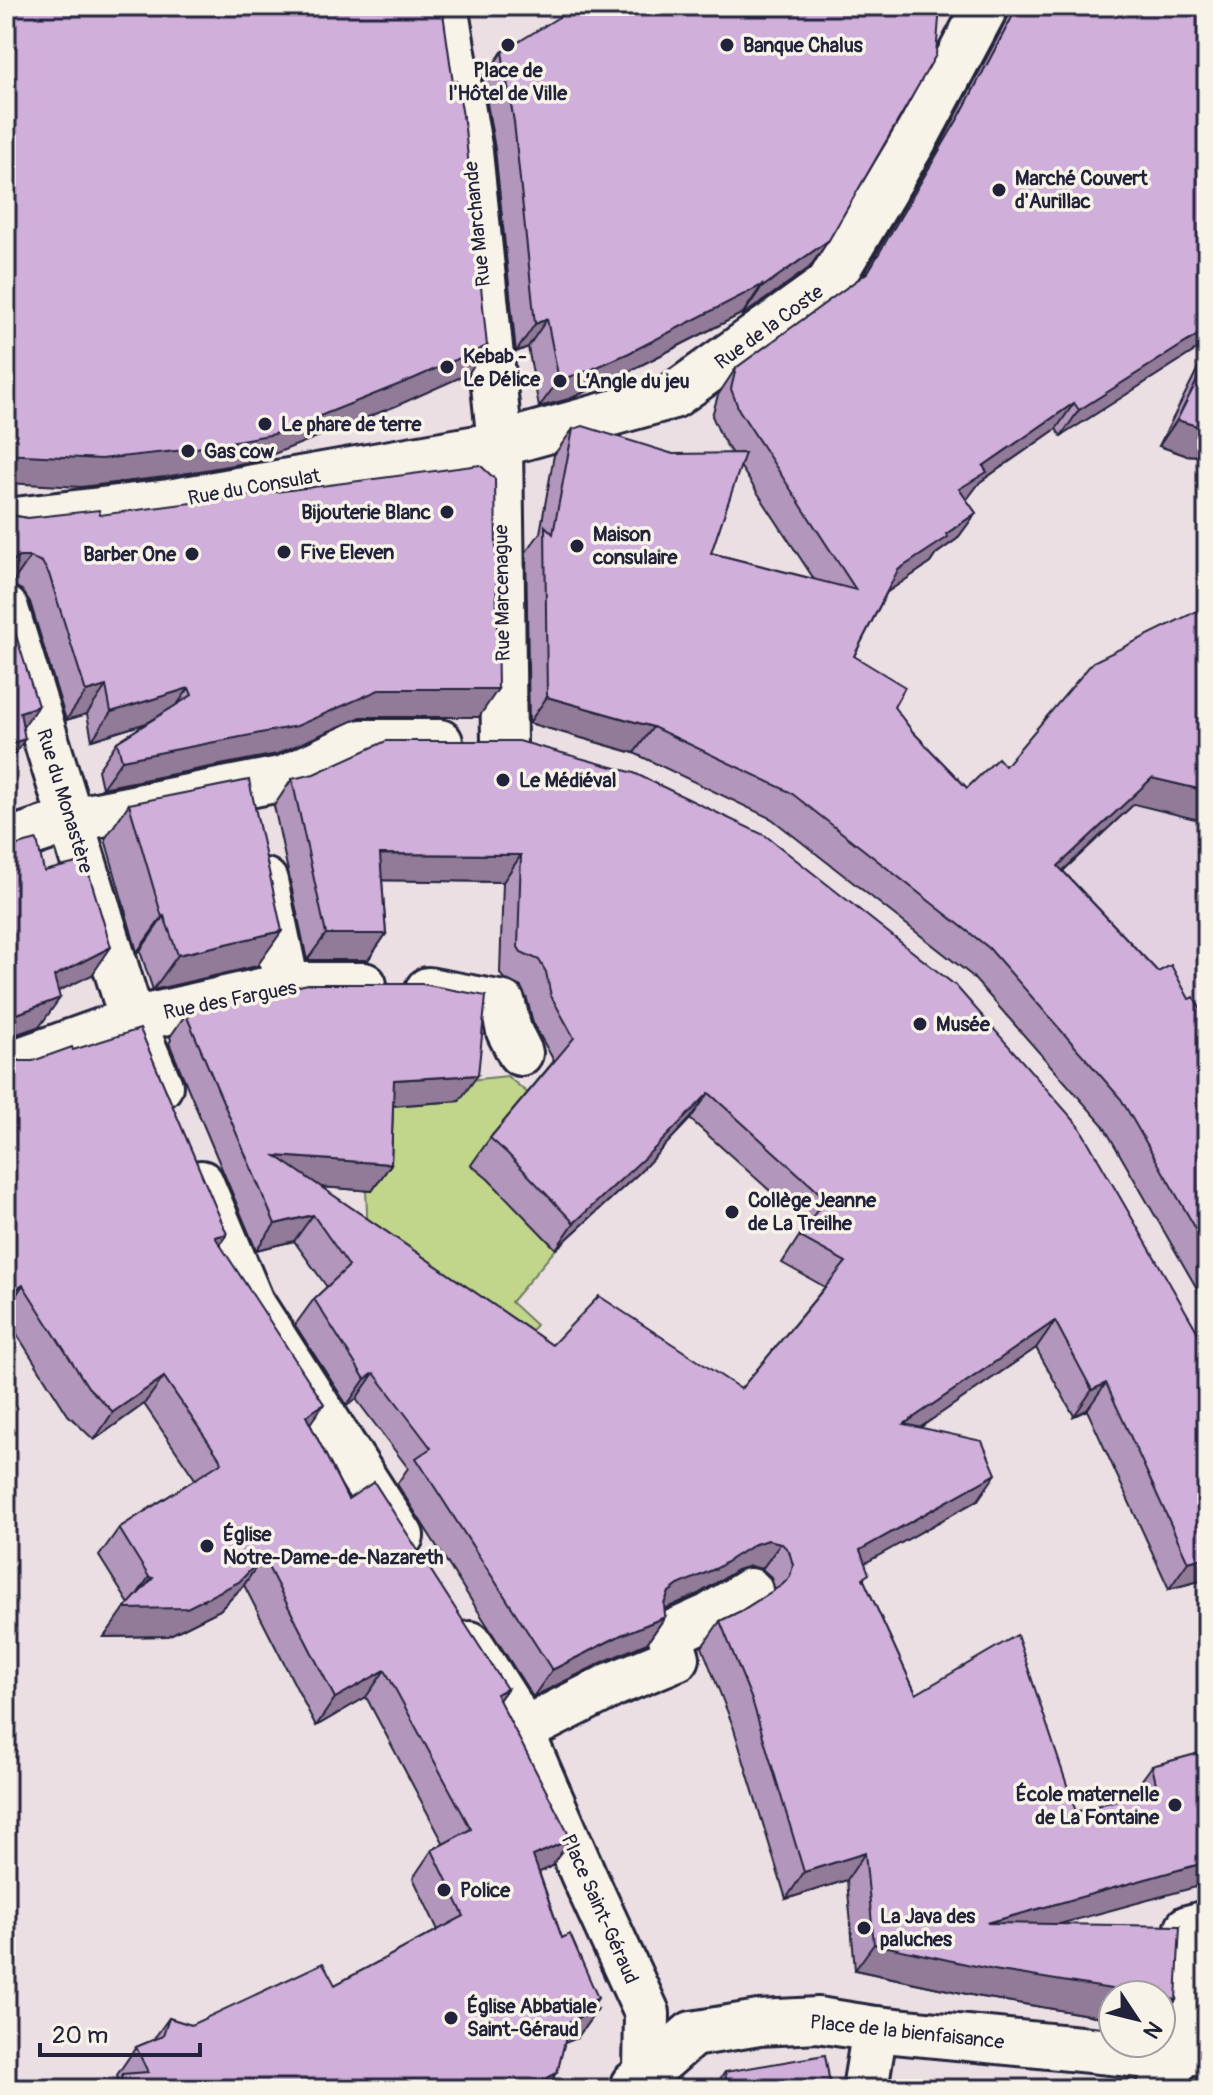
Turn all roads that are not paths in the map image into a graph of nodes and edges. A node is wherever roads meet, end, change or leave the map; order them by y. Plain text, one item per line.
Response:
1 (445, 6) edge
2 (983, 7) edge
3 (500, 444) junction
4 (6, 521) edge
5 (6, 609) edge
6 (504, 742) junction
7 (549, 755) edge
8 (251, 817) junction
9 (71, 820) junction
10 (6, 842) edge
11 (287, 985) junction
12 (132, 1020) junction
13 (520, 1053) dead end
14 (6, 1065) edge
15 (419, 1564) edge
16 (750, 1591) dead end
17 (452, 1616) edge
18 (516, 1719) junction
19 (1207, 1923) edge
20 (875, 2029) junction
21 (1190, 2044) edge
22 (641, 2083) edge
23 (865, 2089) edge
24 (1159, 2089) edge

1 - 3 street, Rue Marchande
2 - 3 street, Rue de la Coste
3 - 4 street, Rue du Consulat
3 - 6 street, Rue Marcenague
5 - 9 street, Rue du Monastère
6 - 7 street
6 - 8 street
8 - 9 street
8 - 11 street
9 - 10 street
9 - 12 street, Rue du Monastère
11 - 12 street, Rue des Fargues
11 - 13 street, Rue des Fargues
12 - 14 street, Rue des Fargues
12 - 15 street, Rue du Monastère
16 - 18 street
17 - 18 street
18 - 22 street, Place Saint-Géraud
19 - 21 street
20 - 21 street, Place de la bienfaisance
20 - 22 street, Place de la bienfaisance
20 - 23 street, Place de la bienfaisance
21 - 24 street

